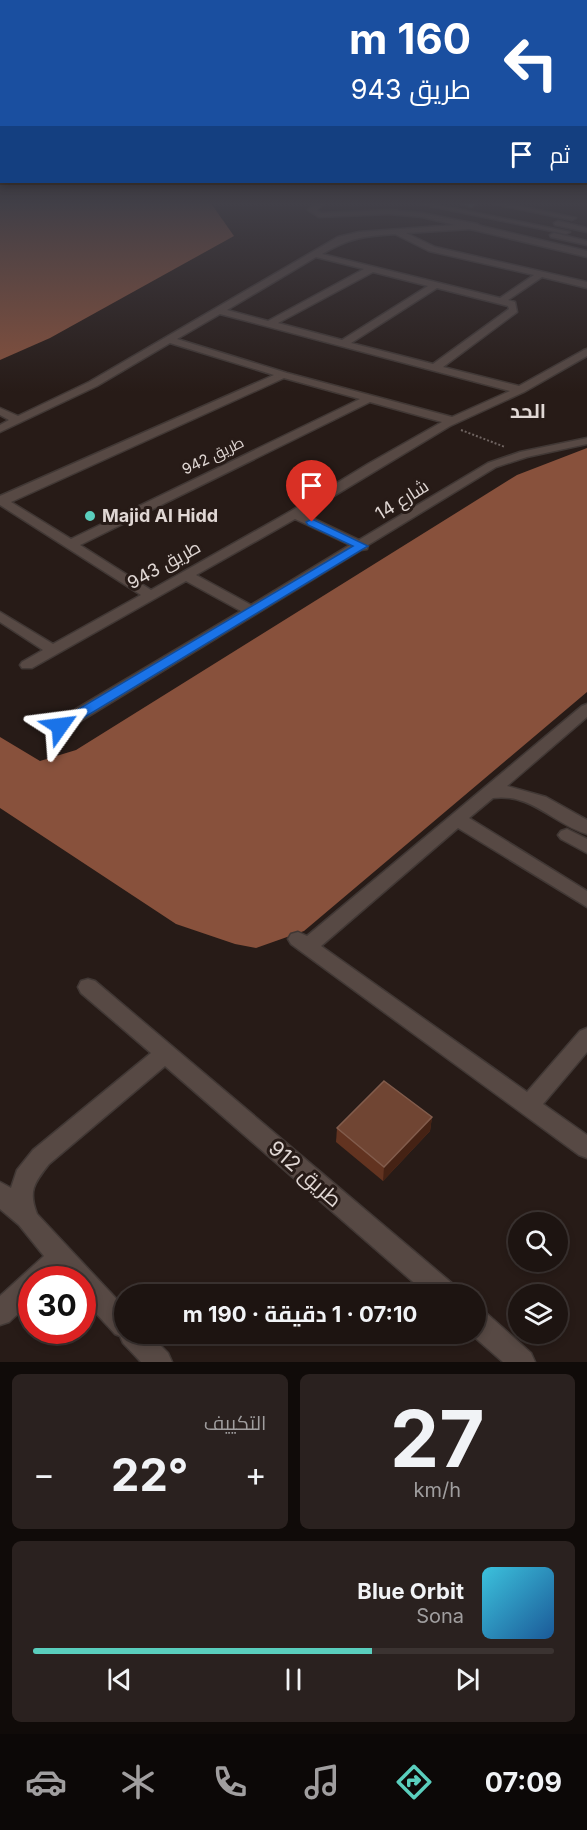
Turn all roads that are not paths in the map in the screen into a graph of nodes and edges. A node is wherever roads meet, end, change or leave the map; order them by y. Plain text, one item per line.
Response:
1 (298, 266) edge
2 (358, 266) edge
3 (509, 266) edge
4 (371, 269) junction
5 (543, 273) junction
6 (437, 284) junction
7 (587, 285) edge
8 (503, 300) junction
9 (217, 310) junction
10 (269, 324) junction
11 (171, 340) junction
12 (344, 343) junction
13 (587, 352) edge
14 (436, 367) junction
15 (283, 375) junction
16 (520, 390) junction
17 (368, 399) junction
18 (0, 411) edge
19 (19, 421) junction
20 (449, 423) junction
21 (0, 429) edge
22 (587, 441) edge
23 (1, 500) edge
24 (295, 514) junction
25 (71, 543) junction
26 (362, 546) junction
27 (186, 575) junction
28 (150, 595) junction
29 (252, 611) junction
30 (0, 616) edge
31 (52, 650) junction
32 (27, 665) dead end
33 (587, 709) edge
34 (60, 726) dead end
35 (488, 793) junction
36 (457, 819) junction
37 (587, 828) edge
38 (567, 835) dead end
39 (587, 847) edge
40 (587, 900) edge
41 (88, 987) dead end
42 (585, 1044) edge
43 (165, 1053) junction
44 (528, 1106) junction
45 (587, 1148) edge
46 (0, 1192) edge
47 (29, 1222) junction
48 (61, 1257) junction
49 (51, 1266) edge
50 (69, 1266) edge
51 (433, 1284) edge
52 (96, 1295) edge
53 (18, 1297) edge
54 (0, 1313) edge
55 (114, 1314) edge
56 (486, 1330) edge
57 (142, 1344) edge
58 (159, 1362) edge
59 (522, 1362) edge

1 - 9 street
2 - 4 street
3 - 5 street
4 - 6 street
4 - 10 street
5 - 7 street
5 - 8 street
6 - 8 street
6 - 12 street
8 - 14 street
9 - 10 street
9 - 11 street
10 - 12 street
11 - 15 street
11 - 19 street
12 - 14 street
13 - 16 street, طريق 943
14 - 16 street
15 - 17 street
15 - 23 street
16 - 20 street, طريق 943
17 - 20 street
17 - 25 street, طريق 942
18 - 19 street
19 - 21 street
20 - 24 street, طريق 943
22 - 26 street, شارع 14
23 - 25 street
24 - 26 street
24 - 27 street, طريق 943
25 - 28 street
26 - 29 street, شارع 14
27 - 28 street, طريق 943
27 - 29 street
28 - 31 street, طريق 943
29 - 34 street, شارع 14
30 - 31 street
31 - 32 street, طريق 943
33 - 35 street
35 - 36 street
35 - 37 street
36 - 40 street
36 - 44 street
38 - 39 street
41 - 43 street, طريق 912
42 - 44 street
43 - 47 street
43 - 51 street, طريق 912
44 - 45 street
46 - 47 street
47 - 48 street
48 - 49 street
48 - 50 street
52 - 55 street
53 - 54 street
56 - 59 street
57 - 58 street

